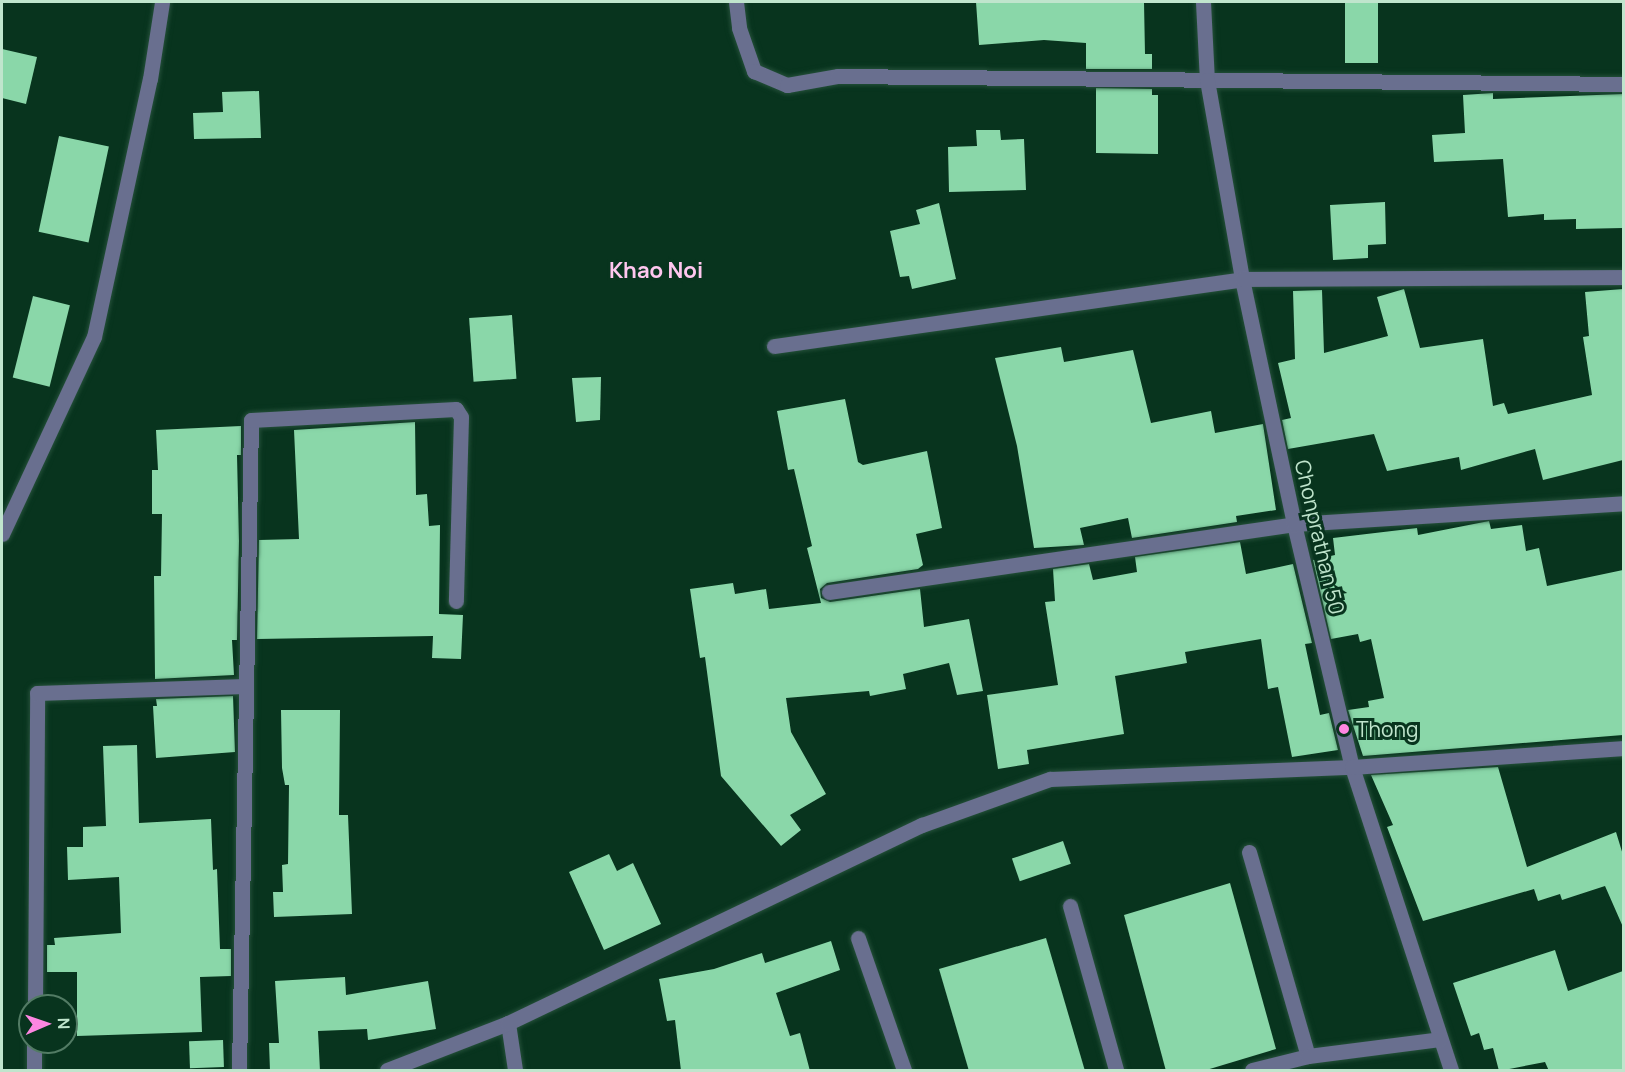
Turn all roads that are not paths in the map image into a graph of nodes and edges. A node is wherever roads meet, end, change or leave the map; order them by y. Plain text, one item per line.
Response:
1 (162, 2) edge
2 (736, 2) edge
3 (1203, 2) edge
4 (1207, 80) junction
5 (1623, 84) edge
6 (1623, 277) edge
7 (1242, 279) junction
8 (774, 346) dead end
9 (1623, 503) edge
10 (1294, 524) junction
11 (2, 534) edge
12 (829, 592) dead end
13 (456, 601) dead end
14 (245, 686) junction
15 (1622, 752) edge
16 (1352, 767) junction
17 (1250, 852) dead end
18 (1070, 906) dead end
19 (858, 938) dead end
20 (35, 994) edge
21 (508, 1023) junction
22 (1440, 1039) junction
23 (34, 1054) edge
24 (1308, 1056) junction
25 (34, 1071) edge
26 (239, 1071) edge
27 (387, 1071) edge
28 (515, 1071) edge
29 (904, 1071) edge
30 (1116, 1071) edge
31 (1252, 1071) edge
32 (1451, 1071) edge

1 - 11 street
2 - 4 street
3 - 4 street, Chonprathan 50
4 - 5 street
4 - 7 street, Chonprathan 50
6 - 7 street
7 - 8 street
7 - 10 street, Chonprathan 50
9 - 10 street
10 - 12 street
10 - 16 street, Chonprathan 50
13 - 14 street
14 - 20 street
14 - 26 street
15 - 16 street
16 - 21 street
16 - 22 street, Chonprathan 50
17 - 24 street
18 - 30 street
19 - 29 street
21 - 27 street
21 - 28 street
22 - 24 street
22 - 32 street, Chonprathan 50
23 - 25 street
24 - 31 street

